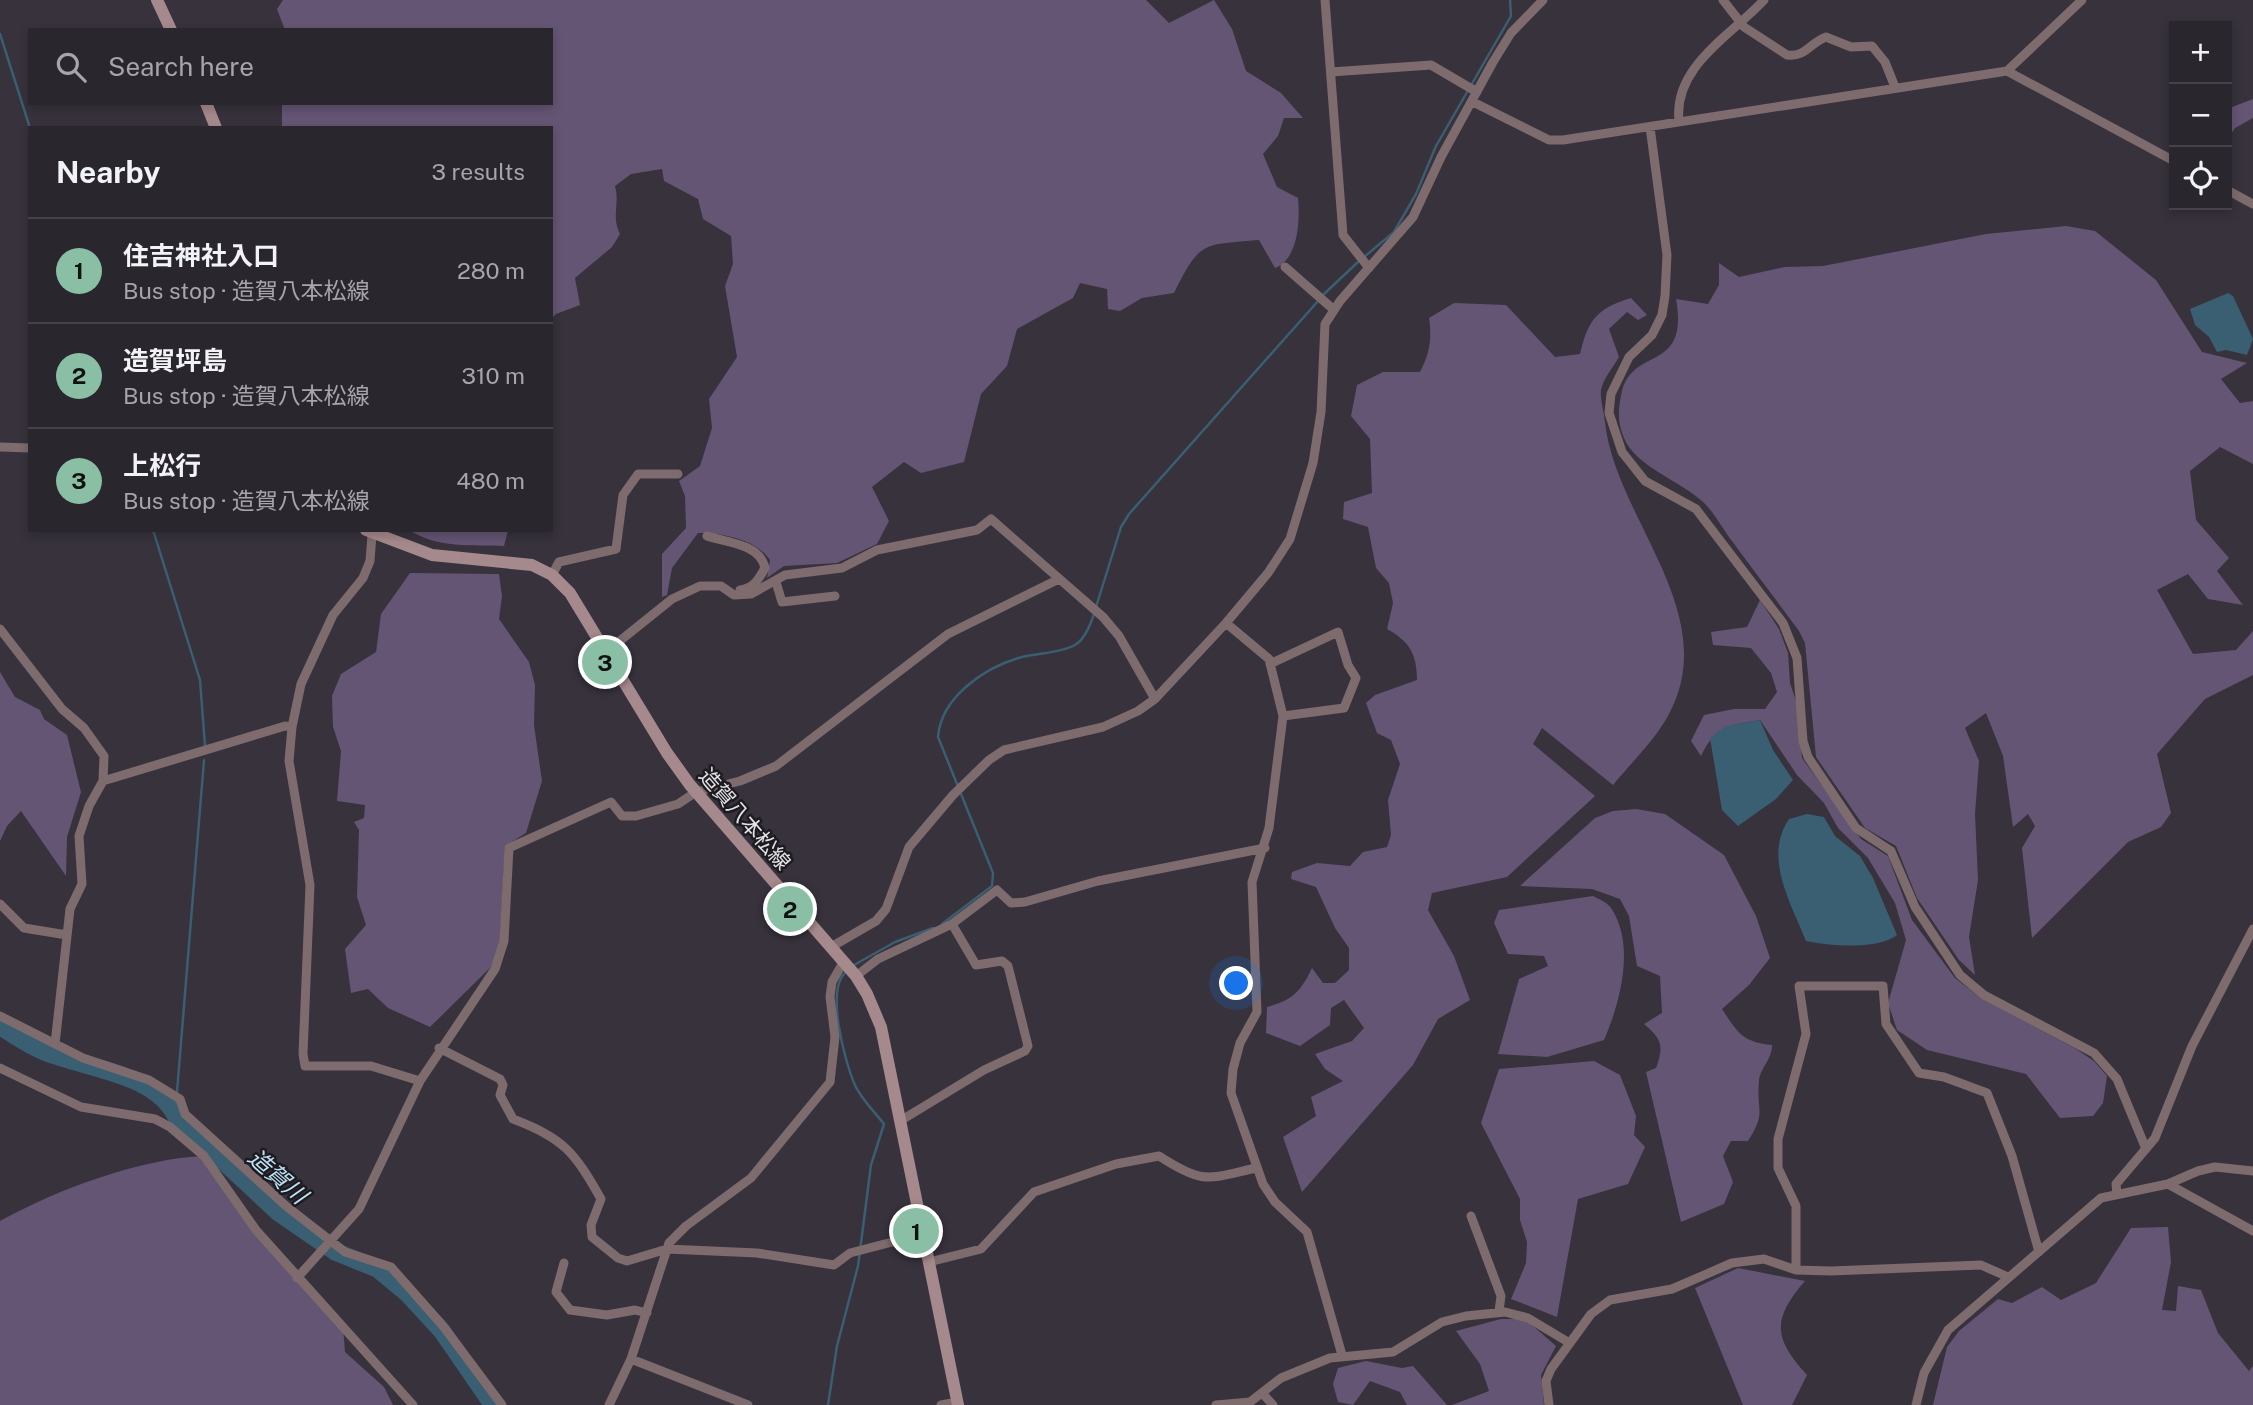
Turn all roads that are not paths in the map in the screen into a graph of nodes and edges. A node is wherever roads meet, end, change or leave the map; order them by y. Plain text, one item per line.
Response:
1 (157, 0) edge
2 (1325, 0) edge
3 (1543, 0) edge
4 (1723, 0) edge
5 (1764, 0) edge
6 (2082, 0) edge
7 (1742, 21) junction
8 (170, 28) edge
9 (2007, 71) junction
10 (1331, 72) junction
11 (1895, 87) junction
12 (1475, 97) junction
13 (207, 105) edge
14 (1679, 121) junction
15 (215, 126) edge
16 (1650, 127) junction
17 (2169, 158) edge
18 (2232, 193) edge
19 (2253, 204) edge
20 (1284, 267) dead end
21 (1363, 271) junction
22 (1330, 306) junction
23 (0, 447) edge
24 (28, 448) edge
25 (678, 474) dead end
26 (369, 533) edge
27 (707, 537) dead end
28 (552, 575) junction
29 (1059, 579) junction
30 (776, 582) junction
31 (734, 595) junction
32 (835, 596) dead end
33 (1226, 623) junction
34 (0, 629) edge
35 (606, 652) junction
36 (1270, 664) junction
37 (1155, 699) junction
38 (1283, 716) junction
39 (292, 727) junction
40 (103, 782) junction
41 (696, 792) junction
42 (1265, 848) junction
43 (0, 904) edge
44 (951, 924) junction
45 (2253, 929) edge
46 (67, 935) junction
47 (831, 947) junction
48 (845, 962) junction
49 (855, 975) junction
50 (0, 1016) edge
51 (55, 1044) junction
52 (439, 1048) junction
53 (0, 1068) edge
54 (420, 1081) junction
55 (900, 1121) junction
56 (2146, 1149) junction
57 (1256, 1168) junction
58 (2253, 1171) edge
59 (2168, 1184) junction
60 (2117, 1194) junction
61 (1471, 1216) dead end
62 (2253, 1231) edge
63 (923, 1234) junction
64 (327, 1245) junction
65 (667, 1249) junction
66 (2039, 1252) junction
67 (929, 1262) junction
68 (565, 1263) dead end
69 (1796, 1270) junction
70 (297, 1278) junction
71 (2008, 1278) junction
72 (1499, 1311) junction
73 (647, 1313) junction
74 (1568, 1342) junction
75 (1342, 1355) junction
76 (631, 1359) junction
77 (1263, 1394) junction
78 (958, 1403) edge
79 (413, 1405) edge
80 (502, 1405) edge
81 (609, 1405) edge
82 (748, 1405) edge
83 (942, 1405) edge
84 (1216, 1405) edge
85 (1273, 1405) edge
86 (1549, 1405) edge
87 (1916, 1405) edge

1 - 8 main road
2 - 10 street
3 - 12 street
4 - 7 street
5 - 7 street
6 - 9 street
7 - 11 street
7 - 14 street
9 - 11 street
9 - 17 street
10 - 12 street
10 - 21 street
11 - 14 street
12 - 16 street
12 - 21 street
13 - 15 main road
14 - 16 street
16 - 56 street
18 - 19 street
20 - 22 street
21 - 22 street
22 - 33 street
23 - 24 street
25 - 28 street
26 - 28 main road, 造賀八本松線
26 - 39 street
27 - 31 street
28 - 35 main road, 造賀八本松線
29 - 30 street
29 - 37 street
29 - 41 street
30 - 31 street
30 - 32 street
31 - 35 street
33 - 36 street
33 - 37 street
34 - 40 street
35 - 41 main road, 造賀八本松線
36 - 38 street
36 - 38 street
37 - 47 street
38 - 42 street
39 - 40 street
39 - 54 street
40 - 46 street
41 - 47 main road, 造賀八本松線
41 - 52 street
42 - 44 street
42 - 57 street
43 - 46 street
44 - 49 street
44 - 55 street
45 - 56 street
46 - 51 street
47 - 48 main road, 造賀八本松線
48 - 49 main road, 造賀八本松線
48 - 65 street
49 - 55 main road, 造賀八本松線
50 - 51 street
51 - 64 street
52 - 54 street
52 - 65 street
53 - 70 street
54 - 64 street
55 - 63 main road, 造賀八本松線
56 - 60 street
57 - 67 street
57 - 75 street
58 - 59 street
59 - 60 street
59 - 62 street
60 - 66 street
61 - 72 street
63 - 65 street
63 - 67 main road, 造賀八本松線
64 - 70 street
64 - 80 street
65 - 73 street
66 - 69 street
66 - 71 street
67 - 78 main road, 造賀八本松線
68 - 73 street
69 - 71 street
69 - 74 street
70 - 79 street
71 - 87 street
72 - 74 street
72 - 75 street
73 - 76 street
74 - 86 street
75 - 77 street
76 - 81 street
76 - 82 street
77 - 84 street
77 - 85 street
78 - 83 street

